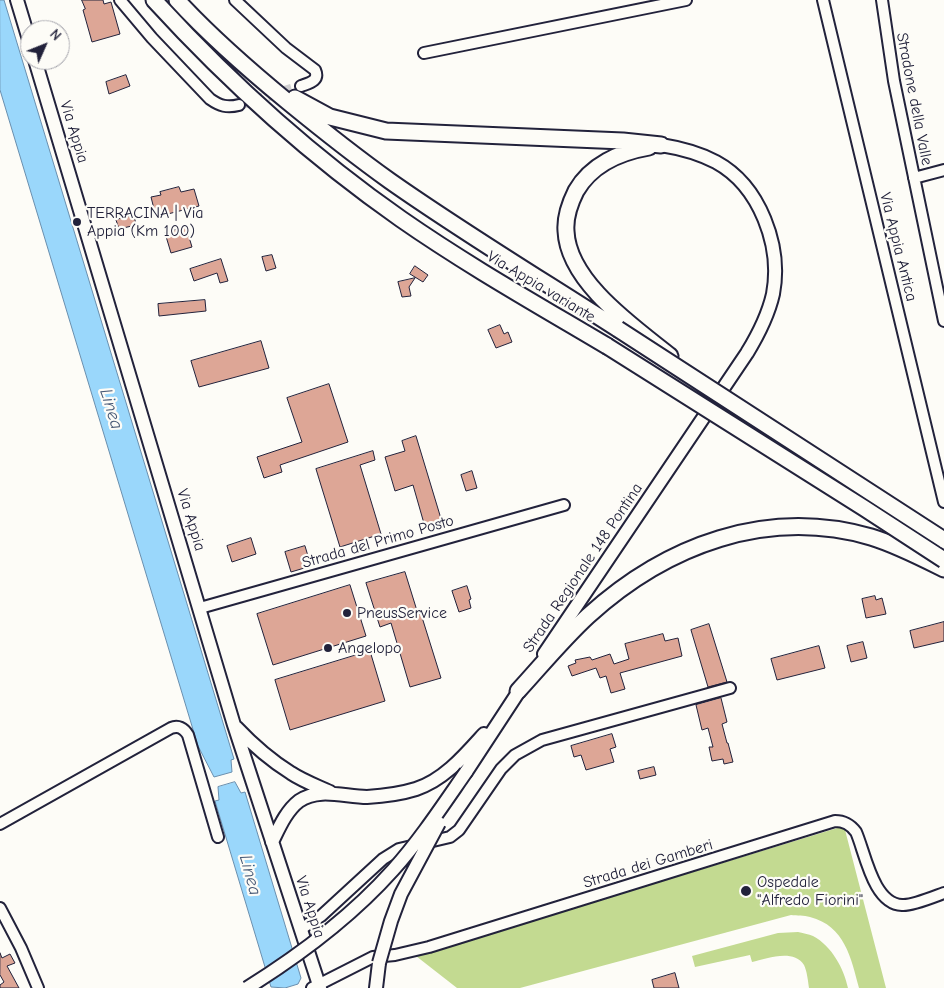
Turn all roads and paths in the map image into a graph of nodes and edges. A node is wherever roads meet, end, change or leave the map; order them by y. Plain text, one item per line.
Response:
1 (17, 0) edge
2 (120, 0) edge
3 (154, 0) edge
4 (177, 0) edge
5 (235, 0) edge
6 (686, 0) edge
7 (824, 0) edge
8 (882, 0) edge
9 (23, 20) edge
10 (195, 20) junction
11 (424, 53) dead end
12 (38, 70) edge
13 (301, 86) tunnel mouth
14 (239, 105) tunnel mouth
15 (661, 145) junction
16 (944, 170) edge
17 (914, 178) junction
18 (944, 321) edge
19 (621, 324) junction
20 (944, 502) edge
21 (564, 505) dead end
22 (944, 540) edge
23 (944, 560) edge
24 (944, 569) edge
25 (200, 608) junction
26 (730, 688) dead end
27 (518, 691) junction
28 (234, 725) junction
29 (466, 772) junction
30 (332, 794) junction
31 (0, 824) edge
32 (218, 837) dead end
33 (272, 842) junction
34 (944, 894) edge
35 (0, 908) edge
36 (301, 929) junction
37 (317, 987) edge
38 (38, 988) edge
39 (247, 988) edge
40 (376, 988) edge

1 - 9 main road
2 - 14 street
3 - 23 highway, Via Appia variante, bridge
4 - 10 highway, Via Appia variante
5 - 13 street
6 - 11 street
7 - 20 street, Via Appia Antica
8 - 17 street, Stradone della Valle
10 - 15 highway
10 - 19 highway, Via Appia variante
12 - 25 main road, Via Appia
15 - 19 highway
15 - 27 main road, Strada Regionale 148 Pontina
16 - 17 street
17 - 18 street, Stradone della Valle
19 - 22 highway, Via Appia variante, bridge
21 - 25 street, Strada del Primo Posto
24 - 27 highway
25 - 28 main road, Via Appia
26 - 36 street
27 - 29 main road, Strada Regionale 148 Pontina
27 - 30 main road
28 - 30 main road
28 - 33 main road, Via Appia
29 - 39 main road, Strada Regionale 148 Pontina, bridge
29 - 40 main road, bridge
30 - 33 main road
31 - 32 street
33 - 36 main road, Via Appia
34 - 37 street, Strada dei Gamberi
35 - 38 street
36 - 37 main road, Via Appia

